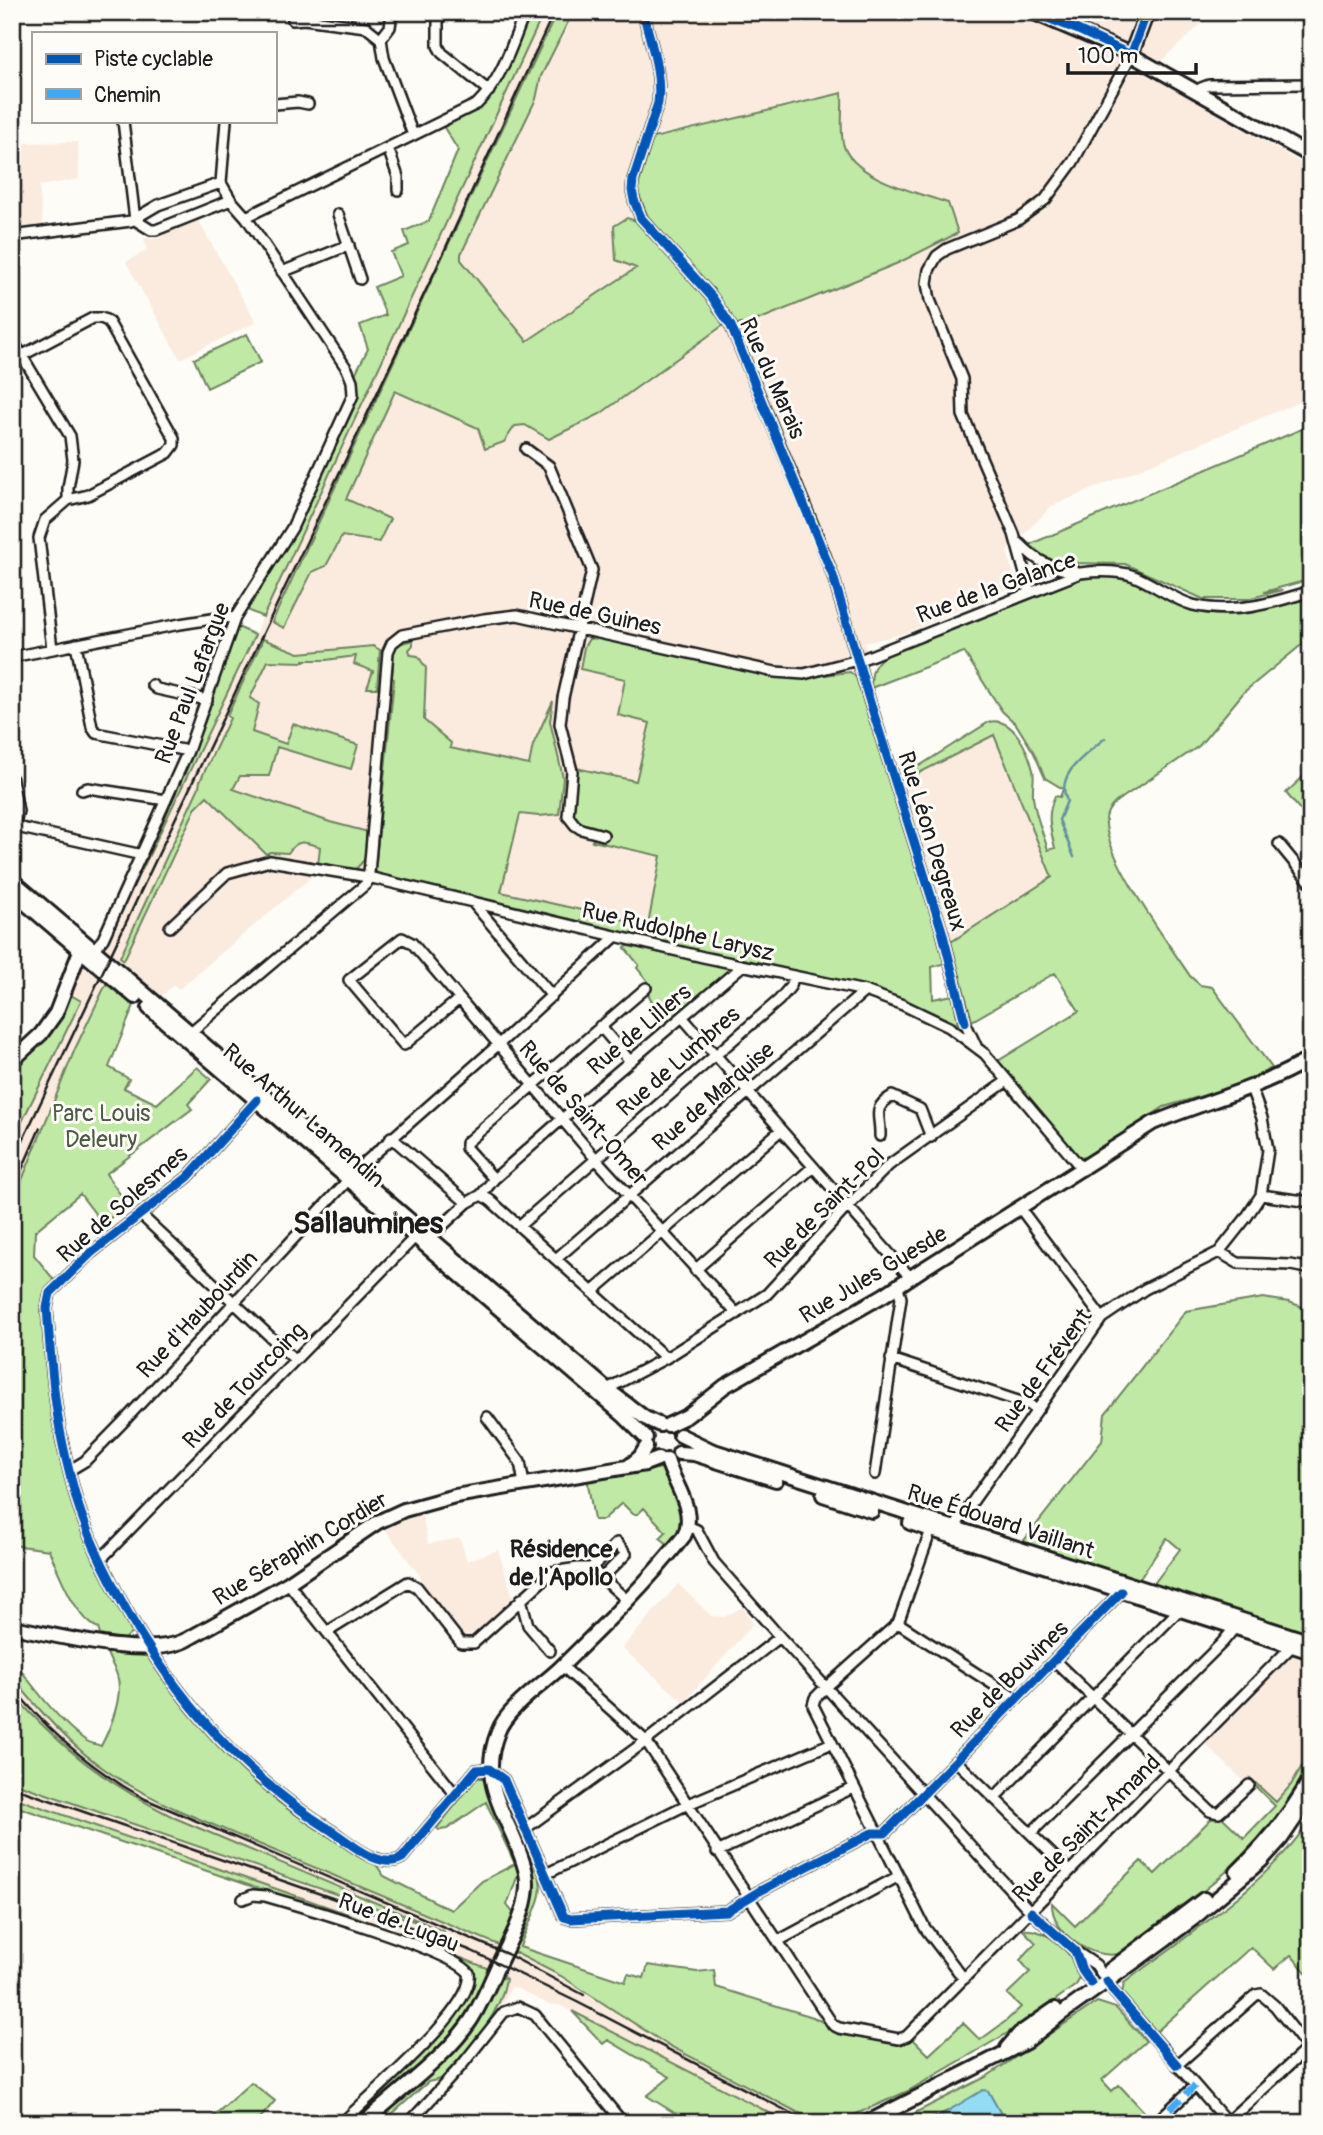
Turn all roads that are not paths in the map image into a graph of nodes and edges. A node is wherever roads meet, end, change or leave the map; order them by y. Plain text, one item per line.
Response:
1 (392, 12) edge
2 (525, 12) edge
3 (643, 12) edge
4 (1032, 12) edge
5 (1147, 12) edge
6 (438, 14) dead end
7 (293, 20) dead end
8 (381, 39) junction
9 (1132, 55) junction
10 (1311, 84) edge
11 (489, 91) junction
12 (1198, 93) junction
13 (276, 104) edge
14 (308, 104) dead end
15 (123, 122) edge
16 (226, 122) edge
17 (413, 135) junction
18 (388, 148) junction
19 (1311, 156) edge
20 (221, 183) junction
21 (398, 190) dead end
22 (231, 200) junction
23 (338, 214) dead end
24 (246, 217) junction
25 (135, 220) junction
26 (12, 236) edge
27 (349, 245) junction
28 (282, 272) junction
29 (360, 279) dead end
30 (12, 339) edge
31 (23, 355) junction
32 (526, 449) dead end
33 (68, 499) junction
34 (1015, 539) junction
35 (1080, 573) junction
36 (1311, 591) edge
37 (1030, 592) junction
38 (235, 618) junction
39 (579, 628) junction
40 (76, 644) junction
41 (52, 649) junction
42 (12, 657) edge
43 (857, 660) junction
44 (152, 685) dead end
45 (207, 700) junction
46 (188, 751) junction
47 (12, 779) edge
48 (82, 790) dead end
49 (166, 800) junction
50 (13, 826) edge
51 (603, 835) dead end
52 (1279, 844) dead end
53 (142, 855) junction
54 (368, 877) junction
55 (12, 880) edge
56 (1311, 883) edge
57 (12, 892) edge
58 (474, 904) junction
59 (170, 928) dead end
60 (615, 937) junction
61 (88, 955) junction
62 (742, 966) junction
63 (794, 976) junction
64 (646, 988) dead end
65 (864, 991) junction
66 (552, 996) junction
67 (459, 999) junction
68 (683, 1018) junction
69 (965, 1022) junction
70 (600, 1026) junction
71 (958, 1033) junction
72 (187, 1035) junction
73 (499, 1044) junction
74 (974, 1045) junction
75 (715, 1053) junction
76 (1311, 1058) edge
77 (12, 1061) edge
78 (630, 1061) junction
79 (1007, 1081) junction
80 (532, 1084) junction
81 (1251, 1088) junction
82 (747, 1092) junction
83 (257, 1100) junction
84 (562, 1119) junction
85 (780, 1130) junction
86 (880, 1136) dead end
87 (391, 1137) junction
88 (931, 1137) junction
89 (595, 1158) junction
90 (813, 1167) junction
91 (1083, 1170) junction
92 (352, 1177) junction
93 (494, 1179) junction
94 (481, 1195) junction
95 (629, 1195) junction
96 (1261, 1195) junction
97 (1311, 1202) edge
98 (467, 1203) junction
99 (847, 1207) junction
100 (1020, 1208) junction
101 (141, 1215) junction
102 (519, 1226) junction
103 (661, 1231) junction
104 (423, 1239) junction
105 (1219, 1252) junction
106 (556, 1259) junction
107 (1311, 1269) edge
108 (695, 1270) junction
109 (910, 1278) junction
110 (898, 1287) junction
111 (592, 1292) junction
112 (234, 1303) junction
113 (737, 1314) junction
114 (1102, 1318) junction
115 (666, 1357) junction
116 (891, 1359) junction
117 (295, 1360) junction
118 (607, 1389) junction
119 (1036, 1410) junction
120 (687, 1416) junction
121 (487, 1417) dead end
122 (664, 1424) junction
123 (680, 1434) junction
124 (646, 1443) junction
125 (679, 1453) junction
126 (662, 1460) junction
127 (628, 1466) junction
128 (70, 1469) junction
129 (875, 1474) dead end
130 (524, 1484) junction
131 (688, 1525) junction
132 (954, 1528) junction
133 (931, 1530) junction
134 (100, 1560) junction
135 (591, 1568) junction
136 (603, 1577) junction
137 (288, 1583) junction
138 (1121, 1591) junction
139 (521, 1599) junction
140 (627, 1600) junction
141 (1179, 1610) junction
142 (898, 1623) junction
143 (1238, 1624) junction
144 (12, 1628) edge
145 (327, 1632) junction
146 (780, 1637) junction
147 (1311, 1642) edge
148 (1292, 1646) junction
149 (148, 1648) junction
150 (550, 1651) dead end
151 (1311, 1652) edge
152 (1055, 1661) junction
153 (562, 1666) junction
154 (826, 1687) junction
155 (1094, 1698) junction
156 (1016, 1699) junction
157 (1131, 1733) junction
158 (646, 1741) junction
159 (832, 1743) junction
160 (956, 1761) junction
161 (489, 1769) junction
162 (1170, 1771) junction
163 (1311, 1777) edge
164 (1249, 1785) dead end
165 (853, 1788) junction
166 (455, 1794) junction
167 (923, 1794) junction
168 (1311, 1795) edge
169 (994, 1798) junction
170 (686, 1805) junction
171 (526, 1828) junction
172 (1031, 1833) junction
173 (878, 1834) junction
174 (717, 1852) junction
175 (1069, 1871) junction
176 (547, 1874) junction
177 (899, 1877) junction
178 (243, 1899) dead end
179 (748, 1899) junction
180 (1031, 1912) junction
181 (778, 1941) junction
182 (1075, 1951) junction
183 (964, 1979) junction
184 (1099, 1982) junction
185 (1309, 2050) edge
186 (1177, 2066) junction
187 (1195, 2086) junction
188 (1227, 2122) edge
189 (342, 2123) edge
190 (363, 2123) edge
191 (409, 2123) edge
192 (624, 2123) edge
193 (866, 2123) edge
194 (1155, 2123) edge

1 - 8 street
2 - 11 street
3 - 43 street, Rue du Marais
4 - 9 main road
5 - 9 main road
6 - 11 street
7 - 8 street
8 - 17 street
9 - 12 main road
9 - 34 street
10 - 12 street
11 - 17 street
12 - 19 main road
13 - 14 street
15 - 25 street
16 - 20 street
17 - 18 street
18 - 21 street
18 - 24 street
20 - 22 street
20 - 25 street
22 - 24 street
22 - 25 street
23 - 27 street
24 - 28 street
25 - 26 street
27 - 28 street
27 - 29 street
28 - 38 street, Rue Paul Lafargue
30 - 31 street
31 - 33 street
31 - 33 street
32 - 39 street
33 - 41 street
34 - 35 street
34 - 37 street
35 - 36 street, Rue de la Galance
35 - 37 street, Rue de la Galance
37 - 43 street, Rue de la Galance
38 - 40 street
38 - 45 street, Rue Paul Lafargue
39 - 43 street, Rue de Guines
39 - 51 street
39 - 54 street, Rue de Guines
40 - 41 street
40 - 46 street
41 - 42 street
43 - 69 street, Rue Léon Degreaux
44 - 45 street
45 - 46 street, Rue Paul Lafargue
46 - 49 street, Rue Paul Lafargue
47 - 50 street
48 - 49 street
49 - 53 street, Rue Paul Lafargue
50 - 53 street
52 - 56 street
53 - 61 street, Rue Paul Lafargue
54 - 58 street, Rue Rudolphe Larysz
54 - 59 street, Rue Rudolphe Larysz
54 - 72 street
55 - 61 main road
57 - 61 main road
58 - 60 street, Rue Rudolphe Larysz
58 - 66 street
60 - 62 street, Rue Rudolphe Larysz
60 - 66 street, Rue d'Haubourdin
61 - 72 main road, Rue Arthur Lamendin
61 - 72 main road, Rue Arthur Lamendin
61 - 77 main road
62 - 63 street, Rue Rudolphe Larysz
62 - 68 street, Rue de Lillers
63 - 65 street, Rue Rudolphe Larysz
63 - 75 street, Rue de Lumbres
64 - 70 street
65 - 71 street, Rue Rudolphe Larysz
65 - 82 street, Rue de Marquise
66 - 73 street, Rue d'Haubourdin
67 - 67 street, Rue de Saint-Omer
67 - 73 street, Rue de Saint-Omer
68 - 75 street
68 - 78 street, Rue de Lillers
69 - 71 street
69 - 74 street, Rue Léon Degreaux
70 - 78 street
70 - 80 street
71 - 74 street, Rue Rudolphe Larysz
72 - 83 main road, Rue Arthur Lamendin
72 - 92 main road, Rue Arthur Lamendin
73 - 80 street, Rue de Saint-Omer
73 - 87 street, Rue d'Haubourdin
74 - 79 street, Rue Léon Degreaux
75 - 82 street
75 - 89 street, Rue de Lumbres
76 - 81 main road, Rue Jules Guesde
78 - 84 street, Rue de Lillers
79 - 88 street, Rue de Saint-Pol
79 - 91 street, Rue Léon Degreaux
80 - 84 street, Rue de Saint-Omer
80 - 93 street
81 - 91 main road, Rue Jules Guesde
81 - 96 street
82 - 85 street
82 - 95 street, Rue de Marquise
83 - 92 main road, Rue Arthur Lamendin
83 - 101 street, Rue de Solesmes
84 - 89 street, Rue de Saint-Omer
84 - 93 street, Rue de Lillers
85 - 90 street
85 - 103 street
86 - 88 street
87 - 92 street, Rue d'Haubourdin
87 - 98 street
88 - 99 street, Rue de Saint-Pol
89 - 95 street, Rue de Saint-Omer
89 - 102 street, Rue de Lumbres
90 - 99 street
90 - 108 street
91 - 100 main road, Rue Jules Guesde
92 - 104 main road, Rue Arthur Lamendin
92 - 112 street, Rue d'Haubourdin
93 - 94 street, Rue de Lillers
94 - 98 street, Rue de Lillers
94 - 102 street
95 - 103 street, Rue de Saint-Omer
95 - 106 street, Rue de Marquise
96 - 97 street
96 - 105 street
98 - 104 street, Rue de Lillers
99 - 109 street
99 - 113 street, Rue de Saint-Pol
100 - 109 main road, Rue Jules Guesde
100 - 114 street
101 - 112 street
101 - 128 street, Rue de Solesmes
102 - 106 street
103 - 108 street, Rue de Saint-Omer
103 - 111 street
104 - 117 street, Rue de Tourcoing
104 - 118 main road, Rue Arthur Lamendin
104 - 124 main road, Rue Arthur Lamendin
105 - 107 street
105 - 114 street, Rue de Frévent
106 - 111 street
108 - 113 street, Rue de Saint-Omer
109 - 110 main road, Rue Jules Guesde
110 - 116 street
110 - 120 main road, Rue Jules Guesde
111 - 115 street
112 - 117 street
112 - 128 street, Rue d'Haubourdin
113 - 115 street, Rue de Saint-Pol
114 - 119 street, Rue de Frévent
115 - 118 street, Rue de Saint-Pol
116 - 119 street
116 - 129 street
117 - 134 street, Rue de Tourcoing
118 - 122 main road, Rue Arthur Lamendin
119 - 132 street, Rue de Frévent
120 - 122 main road, Rue Jules Guesde
120 - 123 main road, Rue Jules Guesde
121 - 130 street
122 - 123 main road
122 - 124 main road
123 - 125 main road
123 - 132 main road, Rue Édouard Vaillant
124 - 126 main road
124 - 127 main road
125 - 126 main road
125 - 133 main road, Rue Édouard Vaillant
126 - 127 main road, Rue Séraphin Cordier
126 - 131 main road
127 - 130 main road, Rue Séraphin Cordier
128 - 134 street, Rue de Solesmes
130 - 137 main road, Rue Séraphin Cordier
131 - 140 main road
131 - 146 street
132 - 143 main road, Rue Édouard Vaillant
133 - 138 main road, Rue Édouard Vaillant
133 - 142 street
134 - 149 street, Rue de Solesmes
135 - 136 street
135 - 136 street
135 - 139 street
136 - 140 street
137 - 145 street
137 - 149 main road, Rue Séraphin Cordier
138 - 141 main road, Rue Édouard Vaillant
138 - 152 street, Rue de Bouvines
139 - 145 street
139 - 150 street
140 - 153 main road
141 - 143 main road, Rue Édouard Vaillant
141 - 155 street
142 - 154 street
142 - 156 street
143 - 147 main road, Rue Édouard Vaillant
143 - 148 main road, Rue Édouard Vaillant
143 - 157 street
144 - 149 main road, Rue Séraphin Cordier
145 - 166 street
146 - 154 street
146 - 158 street
148 - 151 main road, Rue Édouard Vaillant
148 - 162 street, Rue de Saint-Amand
149 - 166 street, Rue de Solesmes
152 - 155 street
152 - 156 street, Rue de Bouvines
153 - 158 street
153 - 161 main road
154 - 159 street
154 - 167 street
155 - 157 street
155 - 169 street
156 - 160 street, Rue de Bouvines
157 - 162 street
157 - 172 street
158 - 170 street
158 - 171 street
159 - 165 street
159 - 170 street
160 - 167 street, Rue de Bouvines
160 - 169 street
161 - 166 street, Rue de Solesmes
161 - 171 street
161 - 190 main road
162 - 164 street
162 - 175 street, Rue de Saint-Amand
163 - 184 main road
165 - 173 street
165 - 174 street
167 - 173 street, Rue de Bouvines
167 - 180 street
168 - 184 main road
169 - 172 street
170 - 174 street
170 - 176 street
171 - 176 street
172 - 175 street
173 - 177 street
173 - 179 street, Rue de Bouvines
174 - 179 street
175 - 180 street, Rue de Saint-Amand
176 - 179 street, Rue de Bouvines
177 - 181 street
177 - 183 street
178 - 189 street, Rue de Lugau
179 - 181 street
180 - 182 street
180 - 183 street, Rue de Saint-Amand
181 - 183 street, Rue de Saint-Amand
182 - 184 street
182 - 184 street
184 - 186 street
184 - 193 main road
185 - 186 street
185 - 188 street
186 - 187 street
187 - 188 street
187 - 194 street
191 - 192 street

